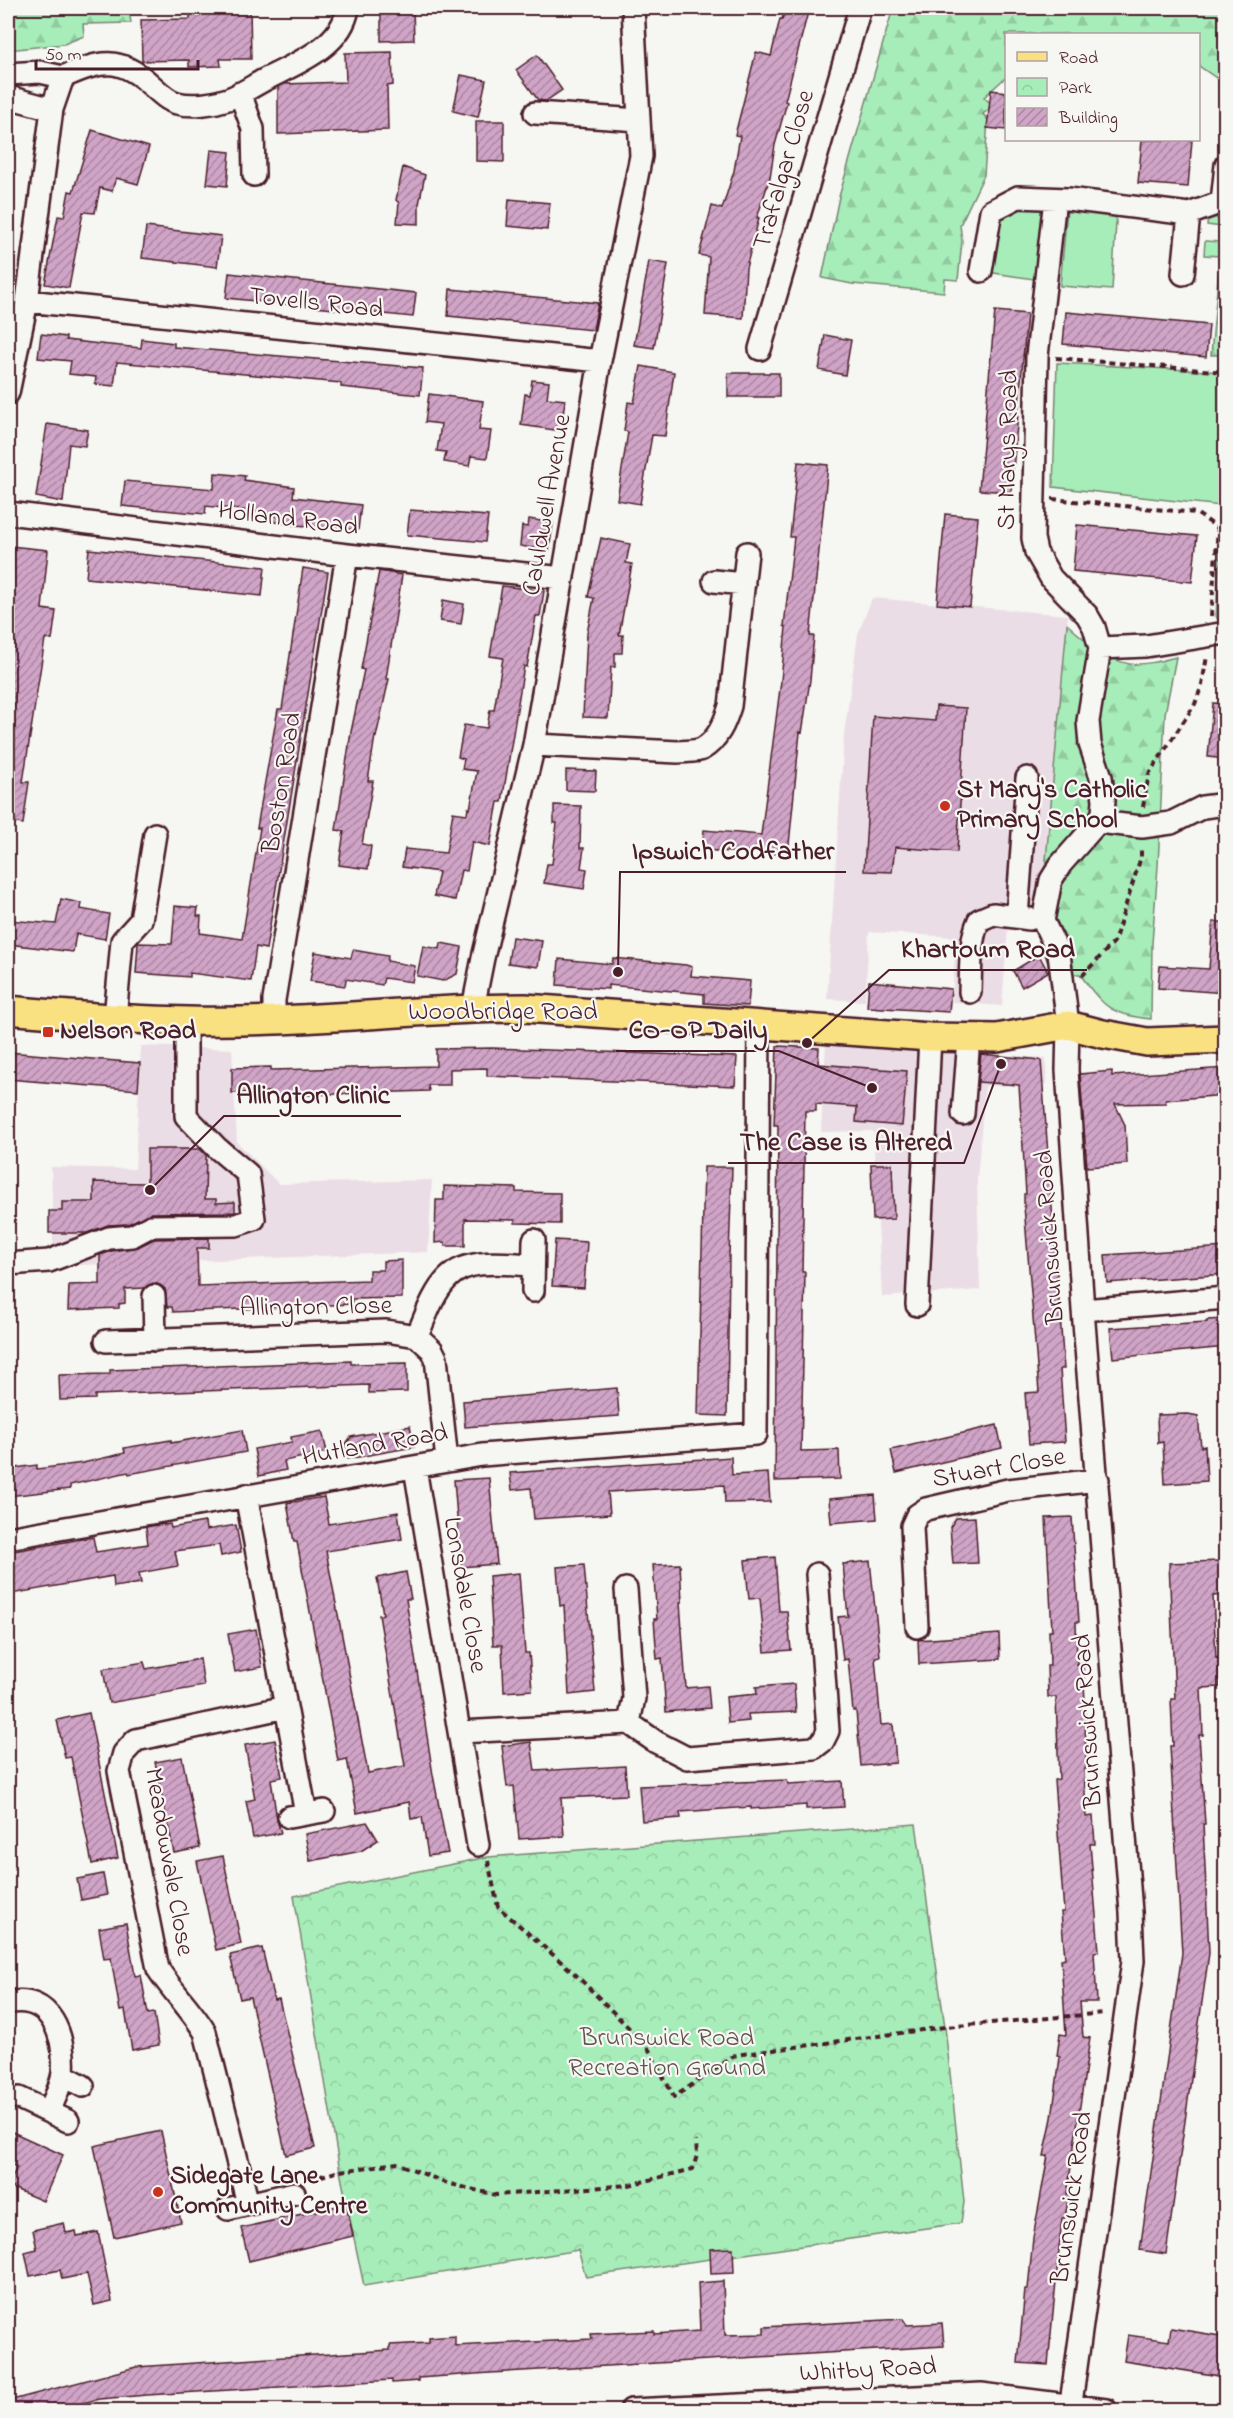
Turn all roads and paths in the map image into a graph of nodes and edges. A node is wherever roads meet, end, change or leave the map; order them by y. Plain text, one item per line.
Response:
1 (348, 8) edge
2 (633, 8) edge
3 (861, 8) edge
4 (8, 74) edge
5 (63, 78) junction
6 (240, 93) junction
7 (8, 97) edge
8 (52, 109) junction
9 (535, 113) dead end
10 (639, 120) junction
11 (1226, 165) edge
12 (254, 175) dead end
13 (1055, 199) junction
14 (1189, 214) junction
15 (981, 271) dead end
16 (1183, 274) dead end
17 (27, 301) junction
18 (760, 349) dead end
19 (1037, 356) junction
20 (600, 361) junction
21 (1226, 372) edge
22 (8, 393) edge
23 (1226, 449) edge
24 (1034, 498) junction
25 (8, 513) edge
26 (1218, 528) junction
27 (1226, 529) edge
28 (747, 553) dead end
29 (347, 555) junction
30 (563, 578) junction
31 (714, 581) dead end
32 (744, 584) junction
33 (1217, 634) edge
34 (1100, 648) junction
35 (534, 745) junction
36 (1027, 778) dead end
37 (1226, 804) edge
38 (1098, 822) junction
39 (155, 834) dead end
40 (1017, 917) junction
41 (1043, 921) junction
42 (970, 992) dead end
43 (473, 1008) junction
44 (8, 1010) edge
45 (115, 1018) junction
46 (186, 1020) junction
47 (274, 1020) junction
48 (759, 1024) junction
49 (1068, 1025) junction
50 (930, 1037) junction
51 (969, 1039) junction
52 (1226, 1039) edge
53 (963, 1114) dead end
54 (534, 1240) dead end
55 (8, 1264) edge
56 (533, 1265) junction
57 (532, 1291) dead end
58 (154, 1296) dead end
59 (1226, 1298) edge
60 (917, 1305) dead end
61 (1083, 1310) junction
62 (417, 1336) junction
63 (155, 1340) junction
64 (106, 1341) dead end
65 (447, 1461) junction
66 (415, 1468) junction
67 (1098, 1480) junction
68 (246, 1495) junction
69 (8, 1538) edge
70 (817, 1574) dead end
71 (626, 1589) dead end
72 (917, 1627) dead end
73 (286, 1707) junction
74 (629, 1723) junction
75 (460, 1732) junction
76 (306, 1814) dead end
77 (478, 1845) joint
78 (8, 2003) edge
79 (1111, 2013) dead end
80 (63, 2075) junction
81 (83, 2086) dead end
82 (19, 2098) dead end
83 (696, 2141) dead end
84 (294, 2193) joint
85 (1070, 2408) edge
86 (631, 2410) edge
87 (1106, 2410) edge

1 - 6 street
2 - 10 street, Cauldwell Avenue
3 - 18 street, Trafalgar Close
4 - 5 street
5 - 6 street
5 - 8 street
6 - 12 street
7 - 8 street
8 - 17 street
9 - 10 street
10 - 20 street, Cauldwell Avenue
11 - 14 street
13 - 14 street
13 - 15 street
13 - 19 street, St Marys Road
14 - 16 street
17 - 20 street, Tovells Road
17 - 22 street
19 - 21 path
19 - 24 street, St Marys Road
20 - 30 street, Cauldwell Avenue
23 - 26 path
24 - 26 path
24 - 34 street, St Marys Road
25 - 29 street, Holland Road
26 - 27 path
26 - 33 path
28 - 32 street
29 - 30 street, Holland Road
29 - 47 street, Boston Road
30 - 35 street, Cauldwell Avenue
31 - 32 street
32 - 35 street
33 - 34 street
34 - 38 street, St Marys Road
35 - 43 street, Cauldwell Avenue
36 - 40 street
37 - 38 street
38 - 41 street
39 - 45 street
40 - 41 street
40 - 42 street
41 - 49 street
43 - 47 main road, Woodbridge Road
43 - 48 main road, Woodbridge Road
44 - 45 main road, Woodbridge Road
45 - 46 main road, Woodbridge Road
46 - 47 main road, Woodbridge Road
46 - 55 street
48 - 50 main road, Woodbridge Road
48 - 65 street, Hutland Road
49 - 51 main road, Woodbridge Road
49 - 52 main road
49 - 61 street, Brunswick Road
50 - 51 main road, Woodbridge Road
50 - 60 street
51 - 53 street
54 - 56 street
56 - 57 street
56 - 62 street
58 - 63 street
59 - 61 street
61 - 67 street, Brunswick Road
62 - 63 street, Allington Close
62 - 65 street, Allington Close
63 - 64 street, Allington Close
65 - 66 street, Hutland Road
66 - 68 street, Hutland Road
66 - 75 street, Lonsdale Close
67 - 72 street, Stuart Close
67 - 85 street, Brunswick Road
68 - 69 street, Hutland Road
68 - 73 street
70 - 74 street
71 - 74 street
73 - 76 street
73 - 84 street, Meadowvale Close
74 - 75 street
75 - 77 street, Lonsdale Close
77 - 79 path
78 - 80 street
80 - 81 street
80 - 82 street
83 - 84 path
85 - 86 street, Whitby Road
85 - 87 street, Whitby Road

